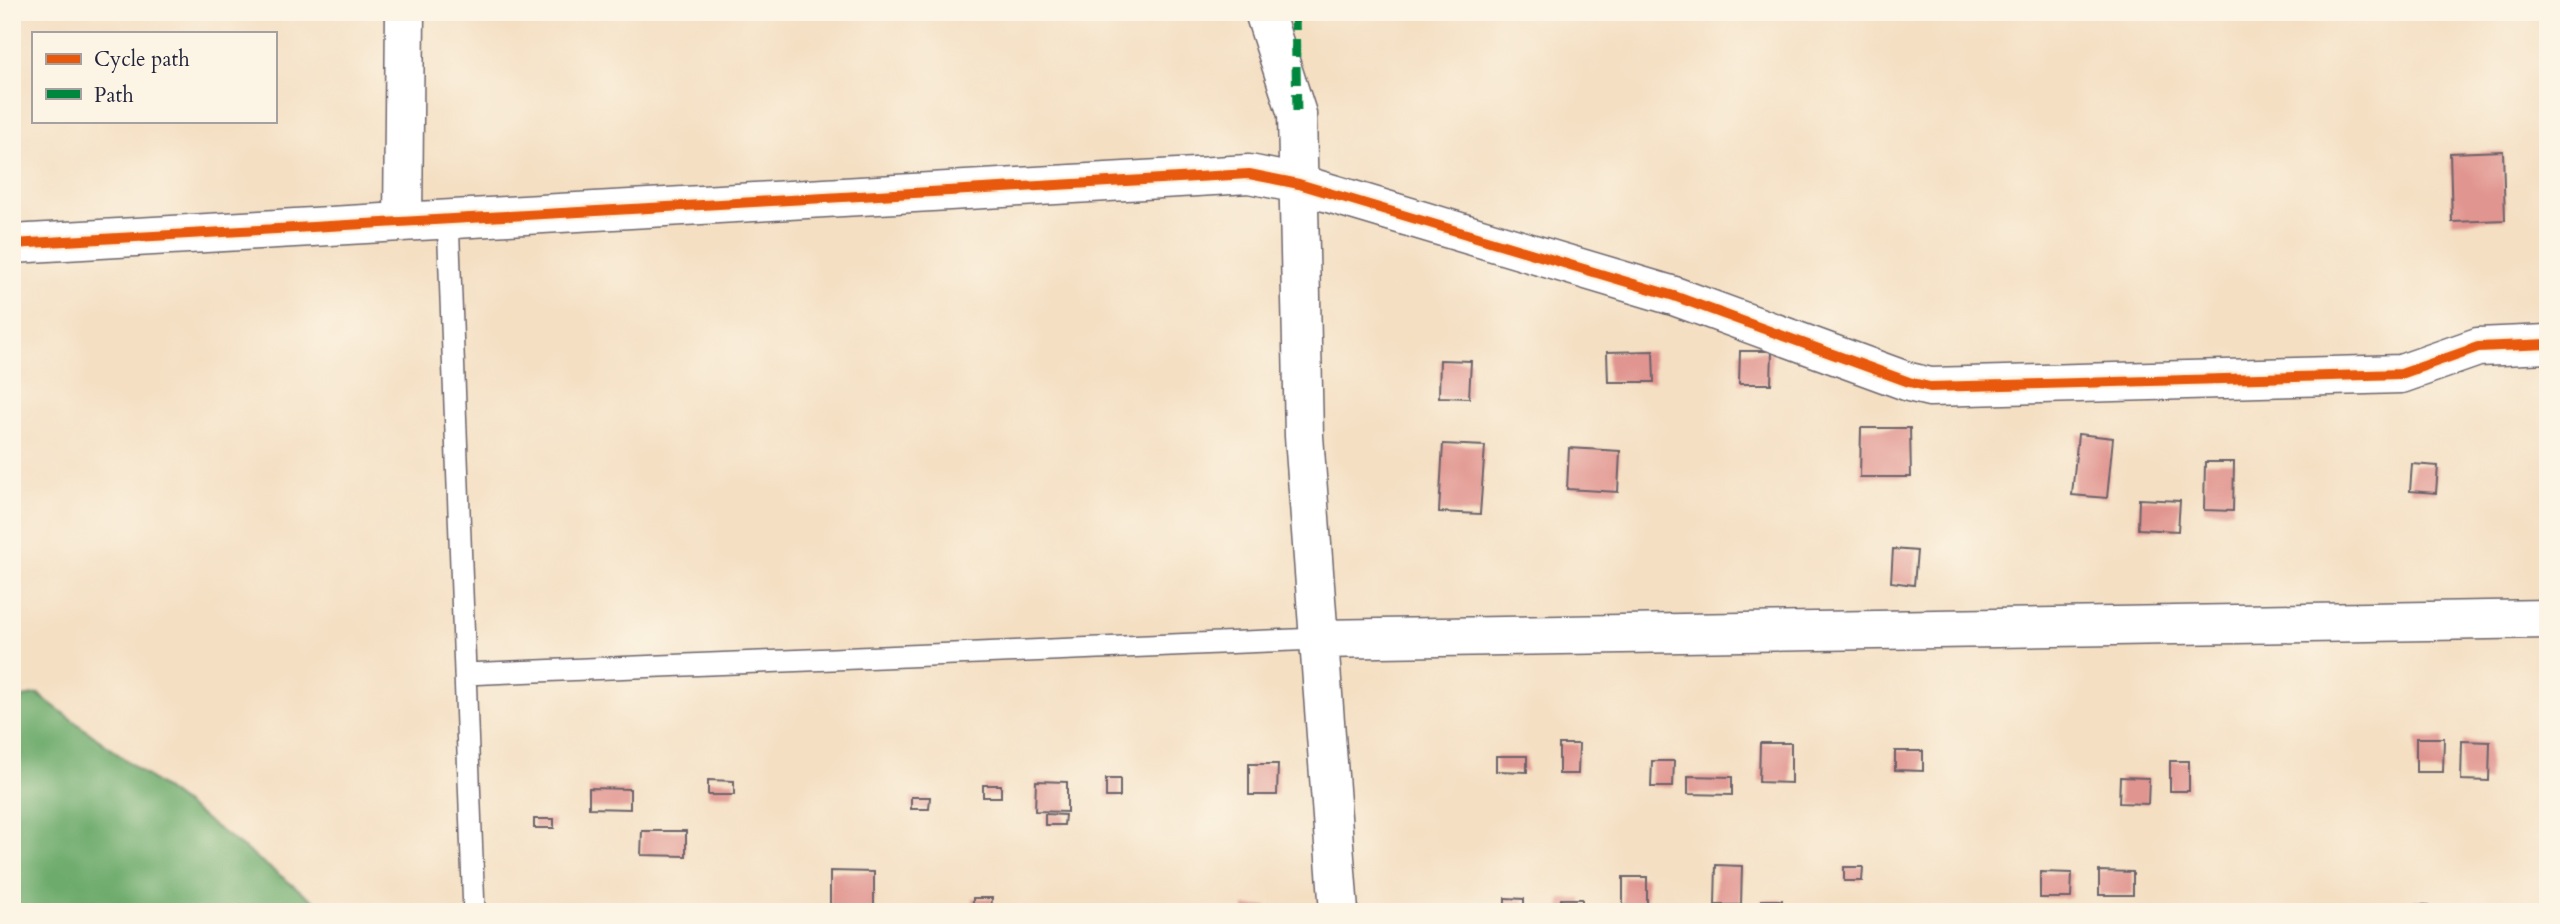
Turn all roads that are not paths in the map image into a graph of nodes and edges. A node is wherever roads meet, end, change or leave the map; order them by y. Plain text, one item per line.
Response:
1 (405, 12) edge
2 (1264, 12) edge
3 (1298, 184) junction
4 (448, 218) junction
5 (403, 220) junction
6 (12, 244) edge
7 (2548, 344) edge
8 (2548, 619) edge
9 (1318, 639) junction
10 (465, 674) junction
11 (474, 912) edge
12 (1339, 912) edge

1 - 5 street
2 - 3 street
3 - 4 street
3 - 7 street
3 - 9 street
4 - 5 street
4 - 10 lane
5 - 6 street
8 - 9 street
9 - 10 lane
9 - 12 street
10 - 11 lane

